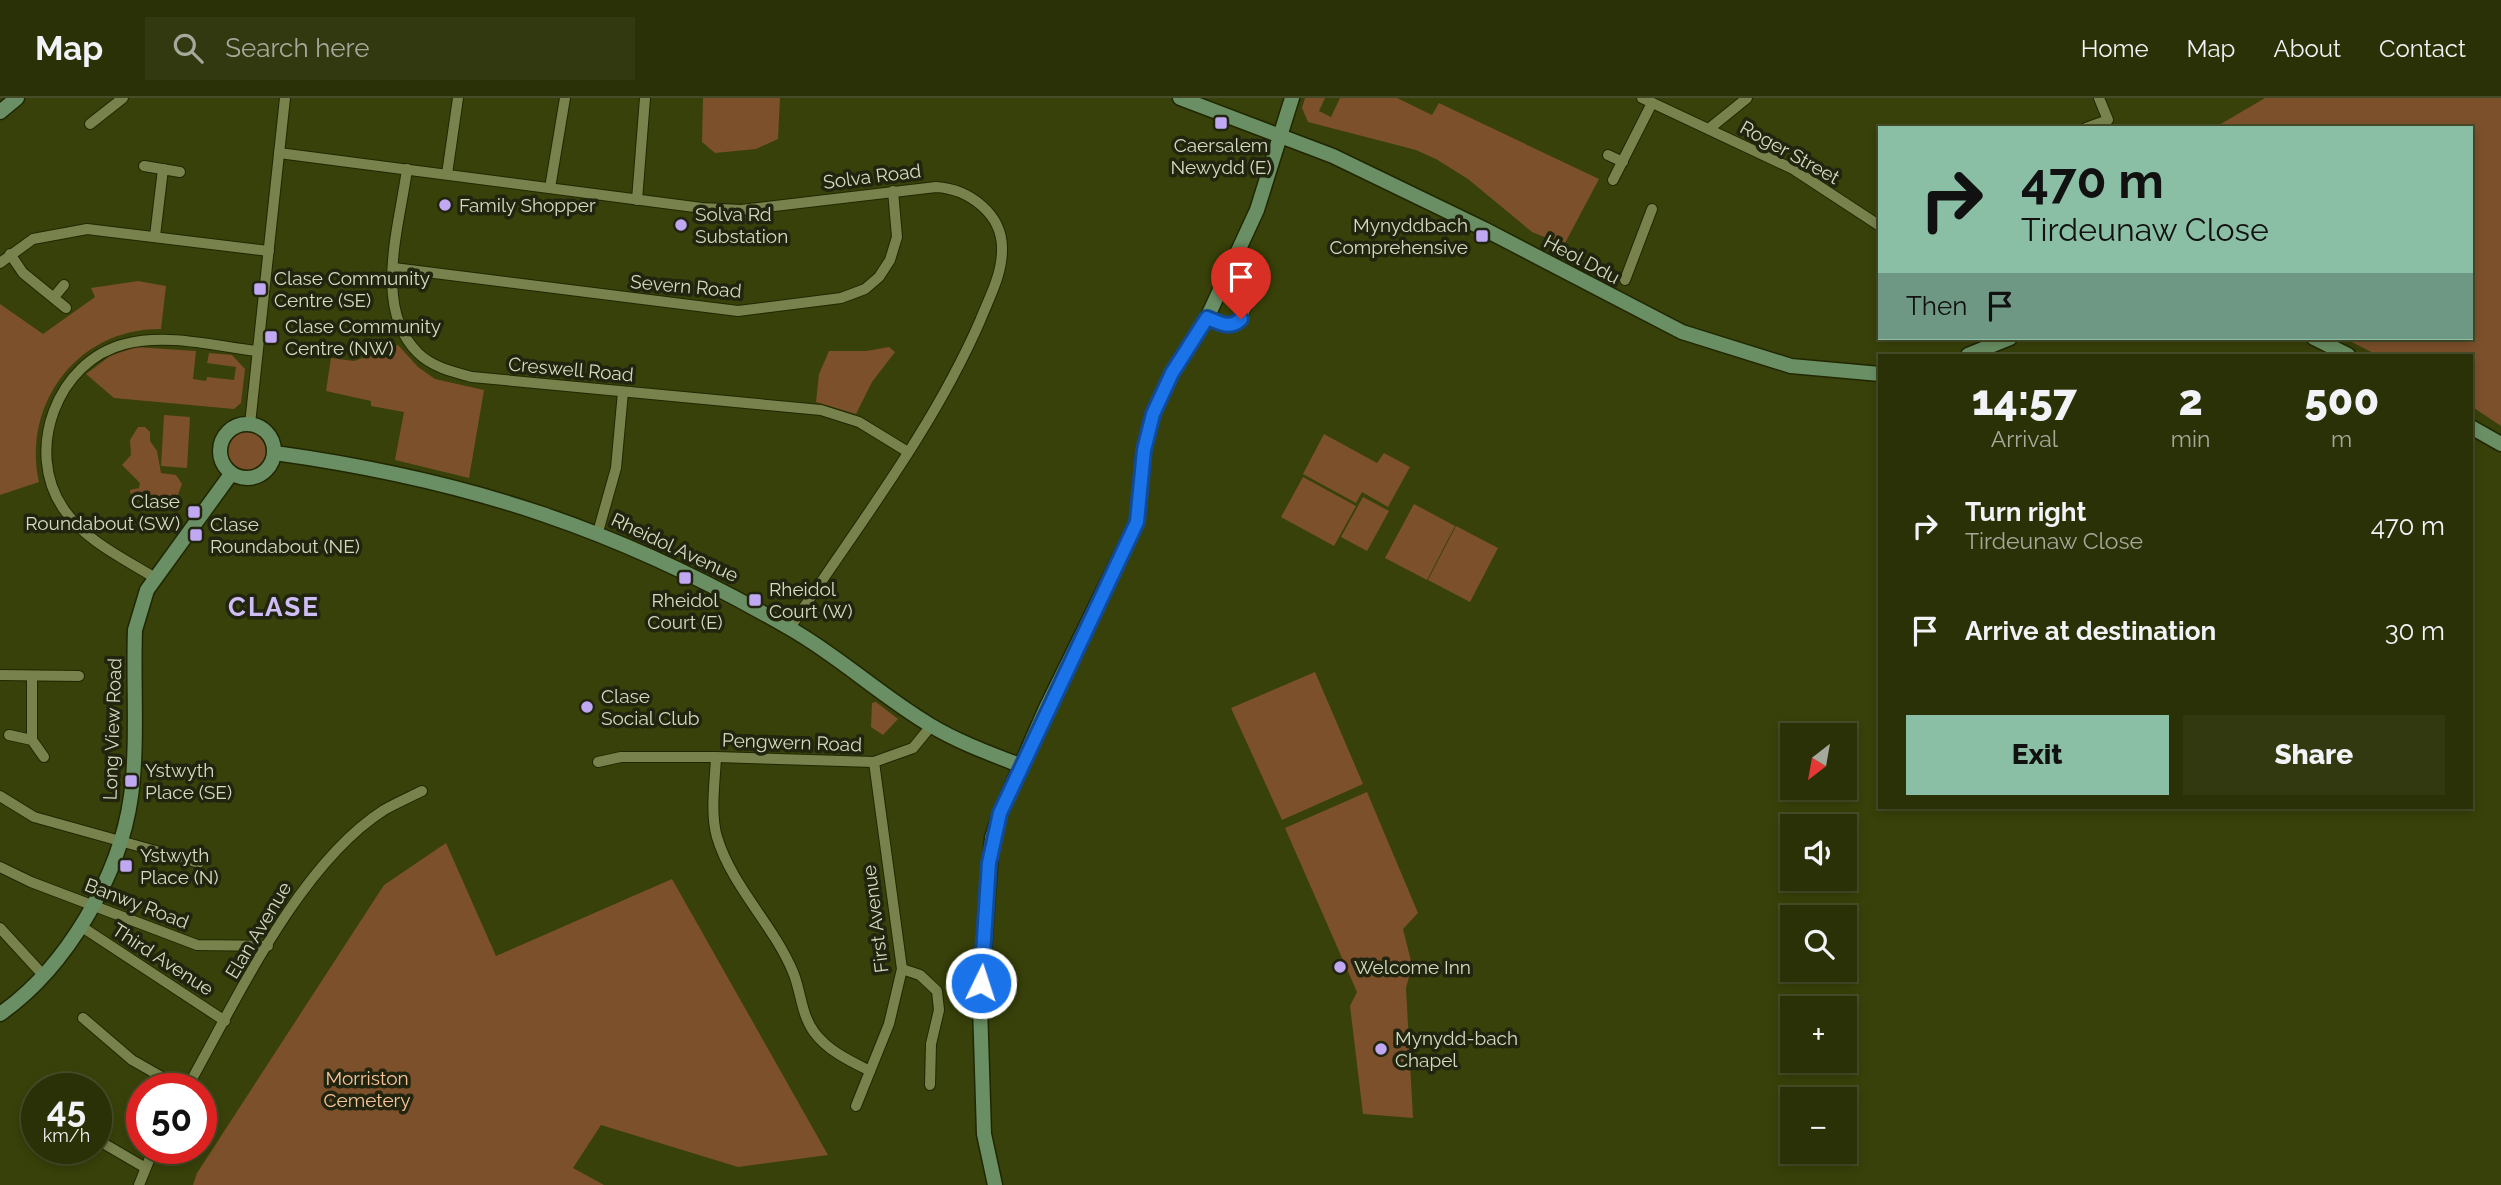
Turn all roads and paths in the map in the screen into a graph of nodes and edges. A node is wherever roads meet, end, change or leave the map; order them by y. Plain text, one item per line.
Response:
1 (17, 98) edge
2 (122, 98) edge
3 (285, 98) edge
4 (458, 98) edge
5 (565, 98) edge
6 (645, 98) edge
7 (1180, 98) edge
8 (1292, 98) edge
9 (1747, 98) edge
10 (2099, 98) edge
11 (1647, 100) edge
12 (1208, 103) edge
13 (0, 112) edge
14 (90, 124) dead end
15 (2092, 126) edge
16 (1710, 128) junction
17 (1280, 135) junction
18 (279, 153) junction
19 (1608, 155) dead end
20 (1623, 162) junction
21 (144, 166) dead end
22 (163, 169) junction
23 (407, 169) junction
24 (180, 172) dead end
25 (447, 174) junction
26 (1613, 180) dead end
27 (550, 188) junction
28 (893, 191) junction
29 (637, 200) junction
30 (1652, 209) dead end
31 (1878, 225) edge
32 (155, 236) junction
33 (269, 251) junction
34 (10, 254) junction
35 (0, 263) edge
36 (394, 268) junction
37 (1625, 279) dead end
38 (64, 285) dead end
39 (54, 297) junction
40 (66, 308) dead end
41 (1246, 308) dead end
42 (1207, 318) junction
43 (2005, 340) edge
44 (2318, 340) edge
45 (257, 351) junction
46 (1970, 354) edge
47 (2346, 354) edge
48 (1878, 374) edge
49 (623, 392) junction
50 (250, 424) junction
51 (2473, 428) edge
52 (2501, 444) edge
53 (908, 452) junction
54 (275, 453) junction
55 (231, 474) junction
56 (598, 532) junction
57 (155, 578) junction
58 (790, 628) junction
59 (0, 675) edge
60 (32, 676) junction
61 (79, 676) dead end
62 (931, 726) junction
63 (9, 734) dead end
64 (32, 740) junction
65 (44, 757) dead end
66 (716, 757) junction
67 (598, 762) dead end
68 (874, 762) junction
69 (1021, 766) junction
70 (422, 791) dead end
71 (0, 796) edge
72 (120, 840) junction
73 (199, 863) dead end
74 (0, 867) edge
75 (93, 905) junction
76 (82, 927) junction
77 (0, 928) edge
78 (268, 946) junction
79 (902, 969) junction
80 (44, 976) junction
81 (0, 1014) edge
82 (83, 1018) dead end
83 (225, 1021) junction
84 (870, 1071) junction
85 (155, 1073) edge
86 (196, 1073) edge
87 (930, 1084) dead end
88 (856, 1106) dead end
89 (112, 1148) edge
90 (146, 1164) edge
91 (144, 1167) junction
92 (139, 1185) edge
93 (995, 1185) edge

1 - 13 street
2 - 14 street
3 - 18 street
4 - 25 street
5 - 27 street
6 - 29 street
7 - 12 street, Heol Ddu
8 - 17 street
9 - 16 street
10 - 15 street
11 - 16 street, Roger Street
11 - 20 street
12 - 17 street, Heol Ddu
16 - 31 street, Roger Street
17 - 42 street
17 - 48 street, Heol Ddu
18 - 23 street, Solva Road
18 - 33 street
19 - 20 street
20 - 26 street
21 - 22 street
22 - 24 street
22 - 32 street
23 - 25 street, Solva Road
23 - 36 street, Creswell Road
25 - 27 street, Solva Road
27 - 29 street, Solva Road
28 - 29 street, Solva Road
28 - 36 street, Severn Road
28 - 53 street, Solva Road
30 - 37 street
32 - 33 street
32 - 34 street
33 - 45 street
34 - 35 street
34 - 39 street
36 - 49 street, Creswell Road
38 - 39 street
39 - 40 street
41 - 42 street
42 - 69 street
43 - 46 street
44 - 47 street
45 - 50 street
45 - 57 street
49 - 53 street, Creswell Road
49 - 56 street
50 - 54 street
50 - 55 street
51 - 52 street
53 - 58 street, Solva Road
54 - 55 street
54 - 56 street, Rheidol Avenue
55 - 57 street, Long View Road
56 - 58 street, Rheidol Avenue
57 - 72 street, Long View Road
58 - 62 street, Rheidol Avenue
59 - 60 street
60 - 61 street
60 - 64 street
62 - 68 street, Pengwern Road
62 - 69 street, Rheidol Avenue
63 - 64 street
64 - 65 street
66 - 67 street, Pengwern Road
66 - 68 street, Pengwern Road
66 - 84 street
68 - 79 street, First Avenue
69 - 93 street
70 - 78 street, Elan Avenue
71 - 72 street
72 - 73 street
72 - 75 street, Long View Road
74 - 75 street, Banwy Road
75 - 76 street, Long View Road
75 - 78 street, Banwy Road
76 - 80 street, Long View Road
76 - 83 street, Third Avenue
77 - 80 street
78 - 83 street, Elan Avenue
79 - 84 street, First Avenue
79 - 87 street
80 - 81 street, Long View Road
82 - 85 street
83 - 86 street, Elan Avenue
84 - 88 street, First Avenue
89 - 91 street
90 - 91 street
91 - 92 street

